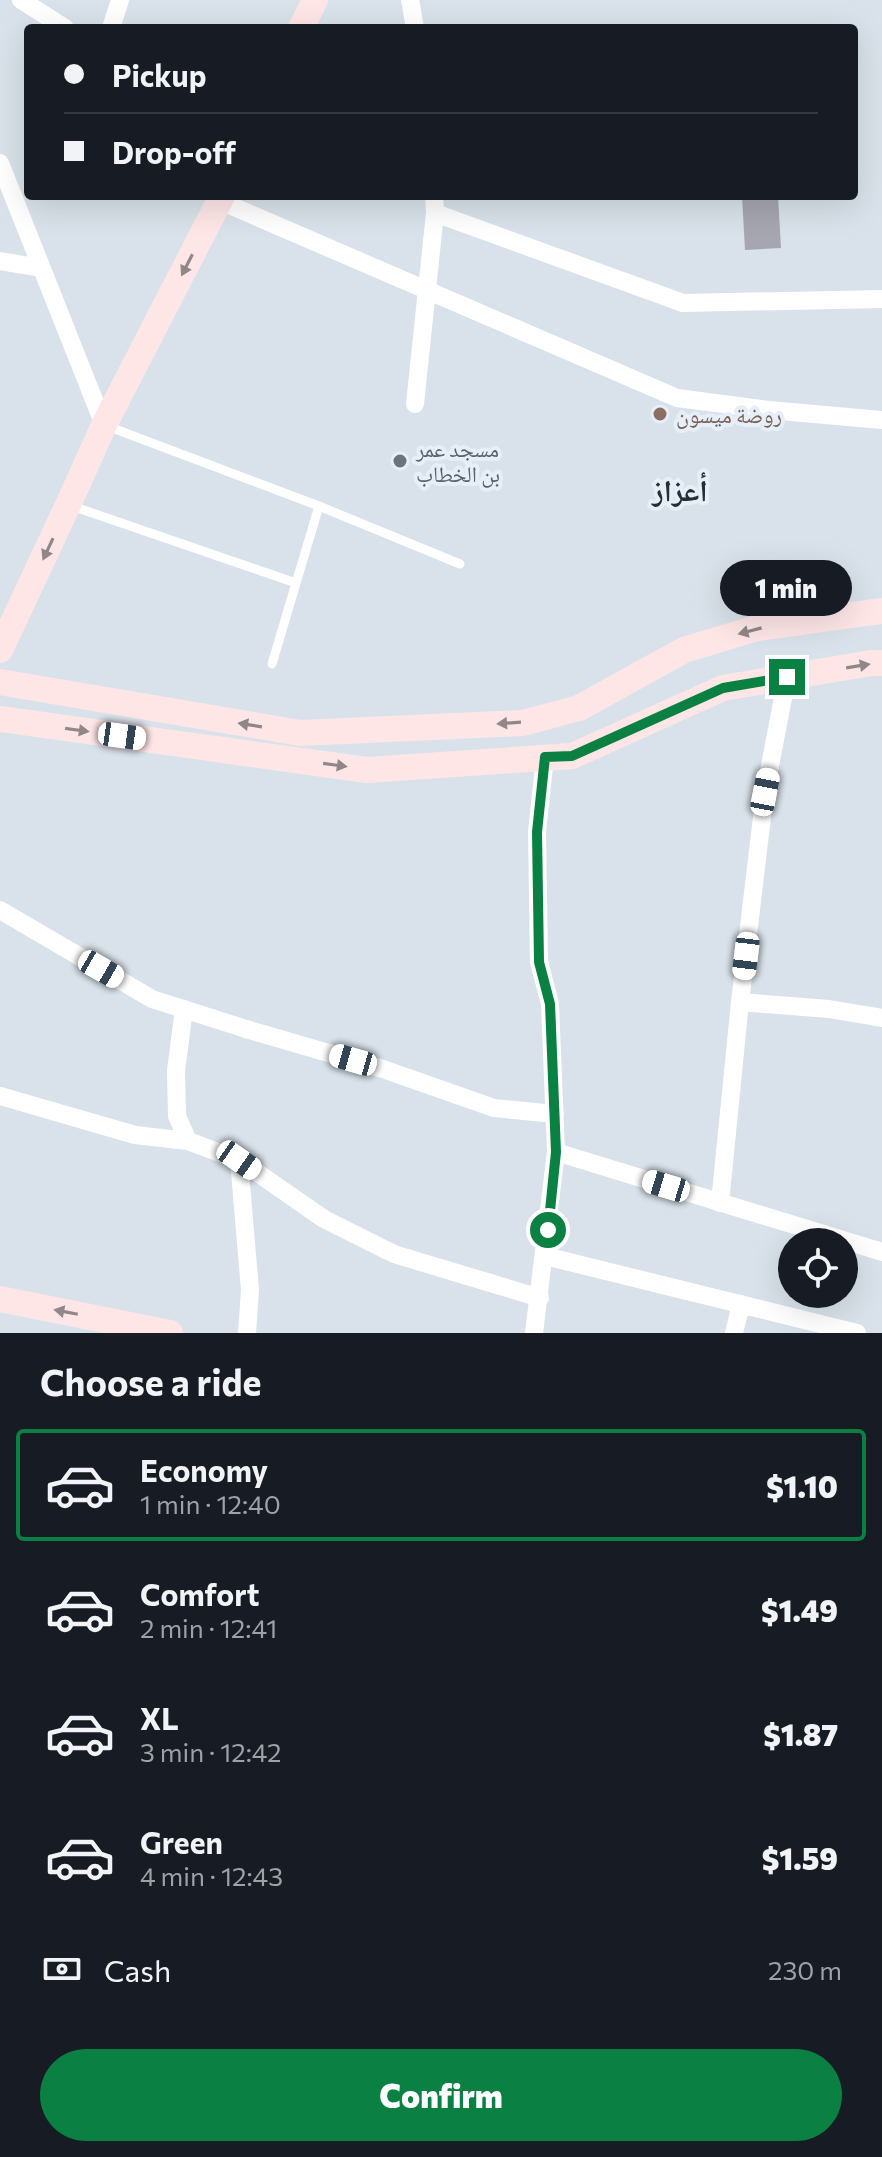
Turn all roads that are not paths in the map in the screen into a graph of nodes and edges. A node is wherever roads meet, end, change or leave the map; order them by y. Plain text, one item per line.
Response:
1 (21, 0) edge
2 (120, 0) edge
3 (315, 0) edge
4 (410, 0) edge
5 (59, 24) edge
6 (112, 24) edge
7 (303, 24) edge
8 (414, 24) edge
9 (0, 163) edge
10 (220, 200) edge
11 (223, 200) edge
12 (435, 204) edge
13 (0, 261) edge
14 (41, 268) junction
15 (427, 291) junction
16 (882, 299) edge
17 (415, 404) dead end
18 (882, 420) edge
19 (104, 425) junction
20 (68, 505) junction
21 (319, 506) junction
22 (460, 564) dead end
23 (296, 583) junction
24 (882, 611) edge
25 (0, 650) edge
26 (882, 663) edge
27 (272, 664) dead end
28 (787, 677) junction
29 (0, 682) edge
30 (0, 719) edge
31 (545, 757) junction
32 (0, 910) edge
33 (740, 1002) junction
34 (184, 1009) junction
35 (882, 1018) edge
36 (0, 1096) edge
37 (555, 1114) junction
38 (188, 1141) junction
39 (556, 1152) junction
40 (239, 1160) junction
41 (720, 1203) junction
42 (882, 1252) edge
43 (545, 1256) junction
44 (540, 1298) junction
45 (0, 1299) edge
46 (741, 1304) junction
47 (170, 1333) edge
48 (247, 1333) edge
49 (534, 1333) edge
50 (734, 1333) edge
51 (857, 1333) edge

1 - 5 street
2 - 6 street
3 - 7 street
4 - 8 street
9 - 14 street
10 -> 19 street
11 - 15 street
12 - 15 street
12 - 16 street
13 - 14 street
14 - 19 street
15 - 17 street
15 - 18 street
19 - 20 street
19 - 21 lane
20 - 23 lane
20 -> 25 street
21 - 22 lane
21 - 23 lane
23 - 27 lane
24 -> 29 street
28 -> 26 street
28 - 31 street
28 - 33 street
30 -> 31 street
31 - 37 street
32 - 34 street
33 - 35 street
33 - 41 street
34 - 37 street
34 - 38 street
36 - 38 street
37 - 39 street
38 - 40 street
39 - 41 street
39 - 43 street
40 - 44 street
40 - 48 street
41 - 42 street
43 - 44 street
43 - 46 street
44 - 49 street
47 -> 45 street
46 - 50 street
46 - 51 street

